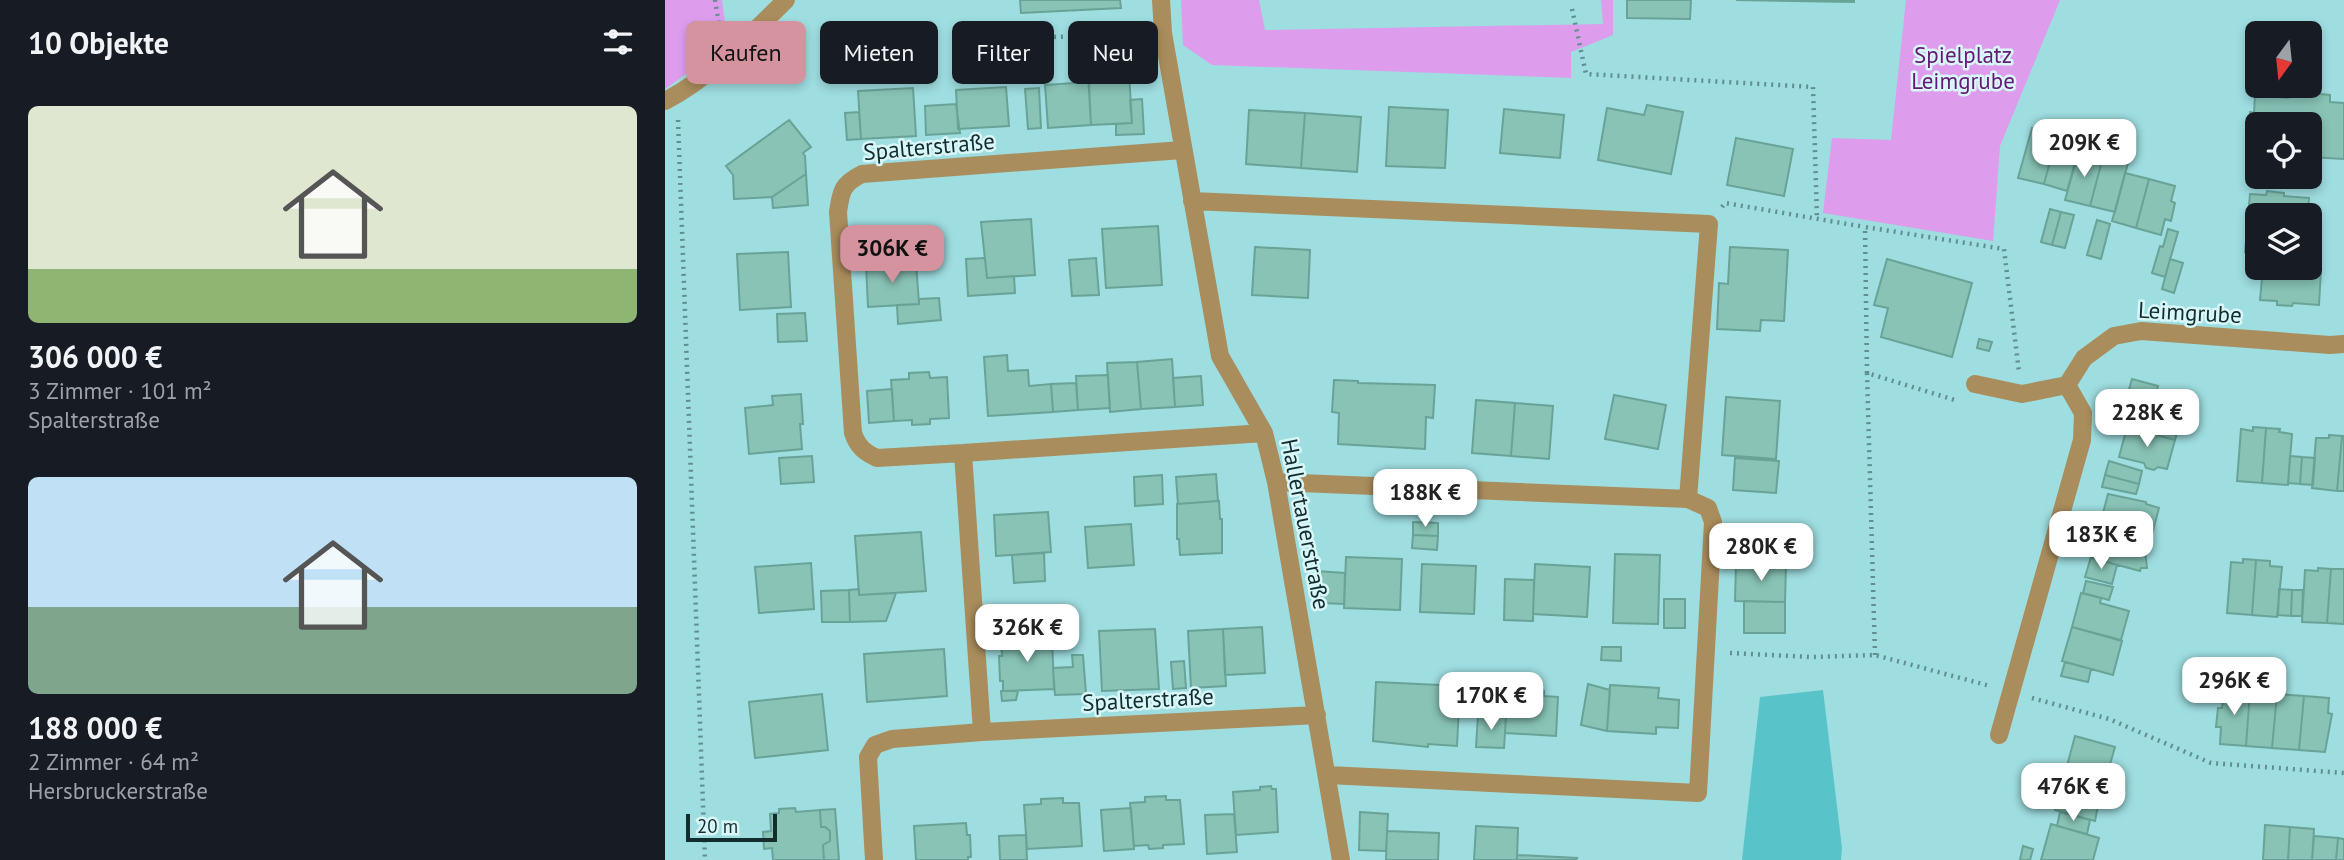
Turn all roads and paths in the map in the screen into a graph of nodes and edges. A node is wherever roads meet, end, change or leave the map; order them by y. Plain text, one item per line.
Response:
1 (786, 0) edge
2 (1161, 0) edge
3 (1572, 9) dead end
4 (1163, 33) junction
5 (1054, 37) edge
6 (671, 98) edge
7 (1182, 150) junction
8 (1192, 201) junction
9 (1817, 218) junction
10 (1709, 224) junction
11 (1864, 227) junction
12 (2344, 344) edge
13 (1867, 373) junction
14 (1975, 384) joint
15 (2067, 385) junction
16 (2022, 394) junction
17 (1264, 433) junction
18 (963, 453) junction
19 (1276, 482) junction
20 (1688, 499) junction
21 (1706, 652) junction
22 (1875, 654) junction
23 (2011, 692) junction
24 (1317, 715) junction
25 (982, 733) junction
26 (1999, 735) dead end
27 (2344, 773) edge
28 (1328, 775) junction
29 (705, 860) edge
30 (874, 860) edge
31 (1341, 860) edge

1 - 6 street
2 - 4 street, Hallertauerstraße
3 - 9 path
4 - 5 path
4 - 7 street, Hallertauerstraße
6 - 29 path
7 - 8 street, Hallertauerstraße
7 - 18 street, Spalterstraße
8 - 10 street
8 - 17 street, Hallertauerstraße
9 - 10 path
9 - 11 path
10 - 20 street
11 - 13 path
11 - 16 path
12 - 15 street, Leimgrube
13 - 14 path
13 - 22 path
14 - 16 street
15 - 16 street
15 - 23 street
17 - 18 street, Spalterstraße
17 - 19 street, Hallertauerstraße
18 - 25 street
19 - 20 street
19 - 24 street, Hallertauerstraße
20 - 21 street
21 - 22 path
21 - 28 street
22 - 23 path
23 - 26 street
23 - 27 path
24 - 25 street, Spalterstraße
24 - 28 street, Hallertauerstraße
25 - 30 street, Spalterstraße
28 - 31 street, Hallertauerstraße

